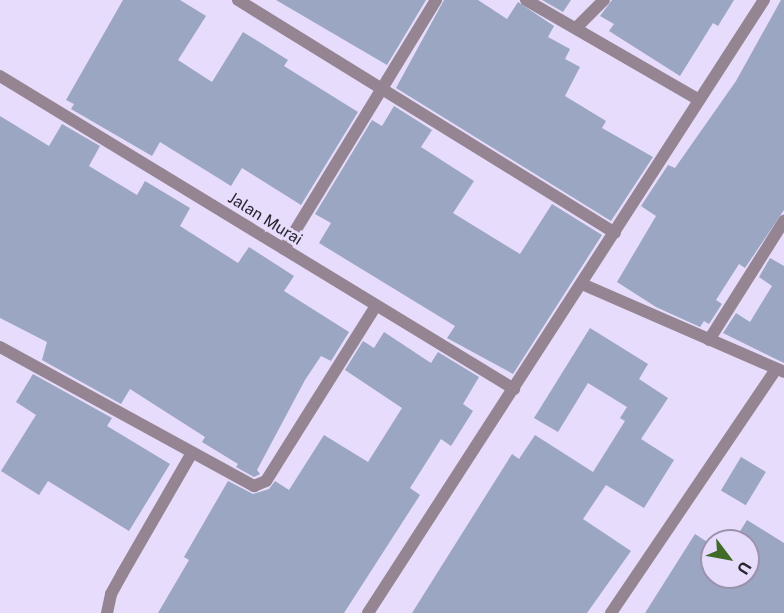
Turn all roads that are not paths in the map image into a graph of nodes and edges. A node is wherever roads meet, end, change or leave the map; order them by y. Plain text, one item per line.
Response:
1 (238, 0) edge
2 (436, 0) edge
3 (526, 0) edge
4 (604, 0) edge
5 (764, 0) edge
6 (577, 27) junction
7 (0, 76) edge
8 (384, 91) junction
9 (699, 100) junction
10 (784, 221) edge
11 (615, 233) junction
12 (284, 249) junction
13 (582, 284) junction
14 (375, 307) junction
15 (709, 340) junction
16 (0, 347) edge
17 (780, 370) edge
18 (514, 388) junction
19 (192, 453) junction
20 (107, 613) edge
21 (368, 613) edge
22 (611, 613) edge

1 - 8 street
2 - 8 street
3 - 6 street
4 - 6 street
5 - 9 street
6 - 9 street
7 - 12 street, Jalan Murai
8 - 11 street
8 - 12 street
9 - 11 street
10 - 15 street
11 - 13 street
12 - 14 street, Jalan Murai
13 - 15 street
13 - 18 street
14 - 18 street, Jalan Murai
14 - 19 street
15 - 17 street
16 - 19 street
17 - 22 street
18 - 21 street
19 - 20 street

